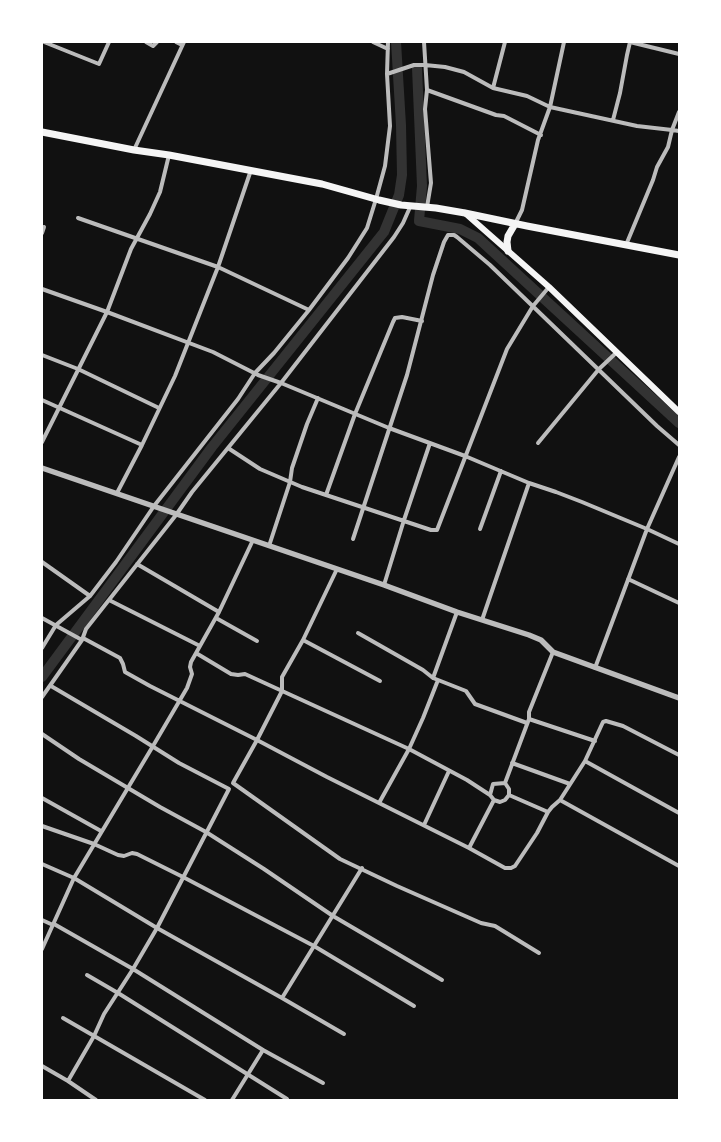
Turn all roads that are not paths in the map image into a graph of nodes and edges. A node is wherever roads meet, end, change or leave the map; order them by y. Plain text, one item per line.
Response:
1 (44, 42) edge
2 (109, 42) edge
3 (146, 42) edge
4 (157, 42) edge
5 (176, 42) edge
6 (374, 42) edge
7 (388, 42) edge
8 (424, 42) edge
9 (505, 42) edge
10 (564, 42) edge
11 (183, 44) edge
12 (388, 49) junction
13 (679, 54) edge
14 (425, 65) junction
15 (388, 74) junction
16 (493, 88) junction
17 (427, 90) junction
18 (550, 107) junction
19 (679, 112) edge
20 (613, 120) junction
21 (672, 130) junction
22 (679, 131) edge
23 (42, 132) edge
24 (541, 135) junction
25 (134, 150) junction
26 (169, 155) junction
27 (251, 170) junction
28 (378, 200) junction
29 (414, 206) junction
30 (427, 207) junction
31 (465, 213) junction
32 (78, 218) dead end
33 (515, 224) junction
34 (44, 227) dead end
35 (42, 233) edge
36 (138, 238) junction
37 (626, 245) junction
38 (508, 251) junction
39 (679, 255) edge
40 (218, 267) junction
41 (549, 287) junction
42 (42, 289) edge
43 (533, 306) junction
44 (309, 310) junction
45 (107, 312) junction
46 (422, 321) junction
47 (188, 343) junction
48 (617, 352) junction
49 (42, 355) edge
50 (599, 369) junction
51 (78, 370) junction
52 (256, 374) junction
53 (281, 383) junction
54 (318, 398) junction
55 (42, 400) edge
56 (59, 407) junction
57 (159, 408) junction
58 (679, 412) edge
59 (355, 414) junction
60 (389, 428) junction
61 (42, 442) edge
62 (430, 443) junction
63 (538, 443) dead end
64 (142, 445) junction
65 (679, 445) edge
66 (228, 448) junction
67 (465, 456) junction
68 (679, 457) edge
69 (42, 468) edge
70 (501, 471) junction
71 (290, 482) junction
72 (529, 483) junction
73 (117, 493) junction
74 (326, 495) junction
75 (157, 507) junction
76 (363, 507) junction
77 (174, 514) junction
78 (404, 520) junction
79 (480, 529) dead end
80 (647, 529) junction
81 (253, 540) junction
82 (353, 540) dead end
83 (679, 544) edge
84 (269, 546) junction
85 (42, 562) edge
86 (137, 564) junction
87 (337, 569) junction
88 (628, 579) junction
89 (384, 585) junction
90 (90, 596) junction
91 (109, 600) junction
92 (679, 603) edge
93 (219, 612) junction
94 (457, 612) junction
95 (42, 618) edge
96 (216, 618) junction
97 (482, 620) junction
98 (58, 626) junction
99 (358, 634) dead end
100 (81, 638) junction
101 (303, 640) junction
102 (257, 641) dead end
103 (200, 646) junction
104 (42, 648) edge
105 (553, 652) junction
106 (196, 653) junction
107 (595, 668) junction
108 (436, 679) junction
109 (380, 681) dead end
110 (51, 686) junction
111 (282, 691) junction
112 (42, 697) edge
113 (679, 698) edge
114 (179, 701) junction
115 (528, 721) junction
116 (42, 734) edge
117 (257, 740) junction
118 (595, 741) junction
119 (153, 746) junction
120 (409, 749) junction
121 (679, 755) edge
122 (585, 761) junction
123 (512, 763) junction
124 (450, 771) junction
125 (232, 783) junction
126 (505, 783) junction
127 (570, 784) junction
128 (128, 788) junction
129 (229, 789) junction
130 (490, 795) junction
131 (509, 795) junction
132 (42, 798) edge
133 (494, 800) junction
134 (560, 800) junction
135 (379, 803) junction
136 (548, 812) junction
137 (679, 813) edge
138 (424, 825) junction
139 (42, 826) edge
140 (101, 831) junction
141 (206, 832) junction
142 (94, 844) junction
143 (469, 848) junction
144 (42, 864) edge
145 (679, 866) edge
146 (362, 868) junction
147 (183, 877) junction
148 (74, 878) junction
149 (333, 916) junction
150 (42, 920) edge
151 (54, 924) junction
152 (156, 928) junction
153 (314, 946) junction
154 (42, 949) edge
155 (539, 953) dead end
156 (133, 969) junction
157 (87, 975) dead end
158 (442, 980) dead end
159 (118, 993) junction
160 (282, 998) junction
161 (414, 1006) dead end
162 (63, 1018) dead end
163 (344, 1034) dead end
164 (94, 1036) junction
165 (263, 1050) junction
166 (42, 1066) edge
167 (248, 1075) junction
168 (68, 1081) junction
169 (323, 1083) dead end
170 (287, 1099) edge
171 (96, 1100) edge
172 (205, 1100) edge
173 (232, 1100) edge

1 - 2 street
3 - 4 street
5 - 11 street
6 - 12 street
7 - 12 street
8 - 14 street
9 - 16 street
10 - 18 street
11 - 25 street
12 - 15 street
13 - 20 street
14 - 15 street
14 - 16 street
14 - 17 street
15 - 28 street
16 - 18 street
17 - 24 street
17 - 30 street
18 - 20 street
18 - 24 street
19 - 21 street
20 - 21 street
21 - 22 street
21 - 37 street
23 - 25 highway
24 - 33 street
25 - 26 highway
26 - 27 highway
26 - 36 street
27 - 28 highway
27 - 40 street
28 - 29 highway
28 - 44 street
29 - 30 highway
29 - 53 street
30 - 31 highway
31 - 33 highway
31 - 38 main road
32 - 36 street
33 - 37 highway
33 - 38 highway
34 - 35 street
36 - 40 street
36 - 45 street
37 - 39 highway
38 - 41 main road
40 - 44 street
40 - 47 street
41 - 43 street
41 - 48 main road
42 - 45 street
43 - 46 street
43 - 50 street
43 - 67 street
44 - 52 street
45 - 47 street
45 - 51 street
46 - 59 street
46 - 60 street
47 - 52 street
47 - 57 street
48 - 50 street
48 - 58 main road
49 - 51 street
50 - 63 street
50 - 65 street
51 - 56 street
51 - 57 street
52 - 53 street
52 - 75 street
53 - 54 street
53 - 66 street
54 - 59 street
54 - 71 street
55 - 56 street
56 - 61 street
56 - 64 street
57 - 64 street
59 - 60 street
59 - 74 street
60 - 62 street
60 - 76 street
62 - 67 street
62 - 78 street
64 - 73 street
66 - 71 street
66 - 77 street
67 - 70 street
67 - 78 street
68 - 80 street
69 - 73 street
70 - 72 street
70 - 79 street
71 - 74 street
71 - 84 street
72 - 80 street
72 - 97 street
73 - 75 street
74 - 76 street
75 - 77 street
75 - 90 street
76 - 78 street
76 - 82 street
77 - 81 street
77 - 86 street
78 - 89 street
80 - 83 street
80 - 88 street
81 - 84 street
81 - 93 street
84 - 87 street
85 - 90 street
86 - 91 street
86 - 93 street
87 - 89 street
87 - 101 street
88 - 92 street
88 - 107 street
89 - 94 street
90 - 98 street
91 - 100 street
91 - 103 street
93 - 96 street
94 - 97 street
94 - 108 street
95 - 98 street
96 - 102 street
96 - 103 street
97 - 105 street
98 - 100 street
98 - 104 street
99 - 108 street
100 - 110 street
100 - 114 street
101 - 109 street
101 - 111 street
103 - 106 street
105 - 107 street
105 - 115 street
106 - 111 street
106 - 114 street
107 - 113 street
108 - 115 street
108 - 120 street
110 - 112 street
110 - 119 street
111 - 117 street
111 - 120 street
114 - 117 street
114 - 119 street
115 - 118 street
115 - 123 street
116 - 128 street
117 - 125 street
117 - 135 street
118 - 121 street
118 - 122 street
119 - 128 street
119 - 129 street
120 - 124 street
120 - 135 street
122 - 127 street
122 - 137 street
123 - 126 street
123 - 127 street
124 - 130 street
124 - 138 street
125 - 129 street
125 - 146 street
126 - 130 street
126 - 131 street
127 - 134 street
128 - 140 street
128 - 141 street
129 - 141 street
130 - 133 street
131 - 133 street
131 - 136 street
132 - 140 street
133 - 143 street
134 - 136 street
134 - 145 street
135 - 138 street
136 - 143 street
138 - 143 street
139 - 142 street
140 - 142 street
141 - 147 street
141 - 149 street
142 - 147 street
142 - 148 street
144 - 148 street
146 - 149 street
146 - 155 street
147 - 152 street
147 - 153 street
148 - 151 street
148 - 152 street
149 - 153 street
149 - 158 street
150 - 151 street
151 - 154 street
151 - 156 street
152 - 156 street
152 - 160 street
153 - 160 street
153 - 161 street
156 - 159 street
156 - 165 street
157 - 159 street
159 - 164 street
159 - 167 street
160 - 163 street
162 - 164 street
164 - 168 street
164 - 172 street
165 - 167 street
165 - 169 street
166 - 168 street
167 - 170 street
167 - 173 street
168 - 171 street

